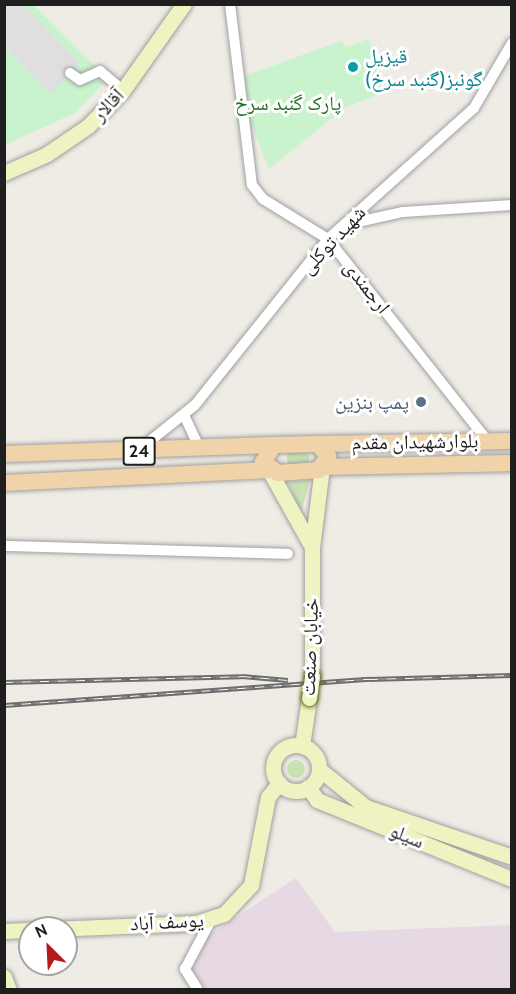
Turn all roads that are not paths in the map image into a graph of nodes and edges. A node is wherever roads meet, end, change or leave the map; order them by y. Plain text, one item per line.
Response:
1 (184, 4) edge
2 (230, 4) edge
3 (512, 43) edge
4 (70, 73) dead end
5 (123, 90) junction
6 (4, 173) edge
7 (512, 205) edge
8 (362, 221) dead end
9 (328, 239) junction
10 (184, 416) junction
11 (482, 441) junction
12 (512, 441) edge
13 (318, 444) junction
14 (274, 445) junction
15 (201, 449) junction
16 (137, 451) junction
17 (4, 454) edge
18 (512, 464) edge
19 (322, 467) junction
20 (269, 470) junction
21 (4, 483) edge
22 (4, 546) edge
23 (312, 547) junction
24 (288, 554) dead end
25 (302, 746) junction
26 (319, 770) junction
27 (279, 783) junction
28 (308, 787) junction
29 (400, 826) junction
30 (512, 857) edge
31 (512, 879) edge
32 (211, 920) junction
33 (4, 931) edge
34 (4, 977) edge
35 (9, 990) edge
36 (198, 990) edge

1 - 5 street, آقالار
2 - 9 street, ارجمندی
3 - 9 street, شهید توکلی
4 - 5 street
5 - 6 street, آقالار
7 - 8 street
9 - 10 street, شهید توکلی
9 - 11 street, ارجمندی
10 - 15 street
10 - 16 street, شهید توکلی
11 - 12 main road, بلوارشهیدان مقدم / 24
11 - 13 main road, بلوارشهیدان مقدم / 24
13 - 14 main road, 24
13 - 19 main road
14 - 15 main road, 24
14 - 20 main road
15 - 16 main road, 24
16 - 17 main road, 24
18 - 19 main road, بلوارشهیدان مقدم / 24
19 - 20 main road, 24
19 - 23 street, خیابان صنعت
20 - 21 main road, 24
20 - 23 street, خیابان صنعت
22 - 24 street
23 - 25 street, خیابان صنعت, bridge
25 - 26 street
25 - 27 street
26 - 28 street
26 - 29 street, سیلو
27 - 28 street
27 - 32 street, یوسف آباد
28 - 29 street, سیلو
29 - 30 street, سیلو
29 - 31 street, سیلو
32 - 33 street, یوسف آباد
32 - 36 street
34 - 35 street

